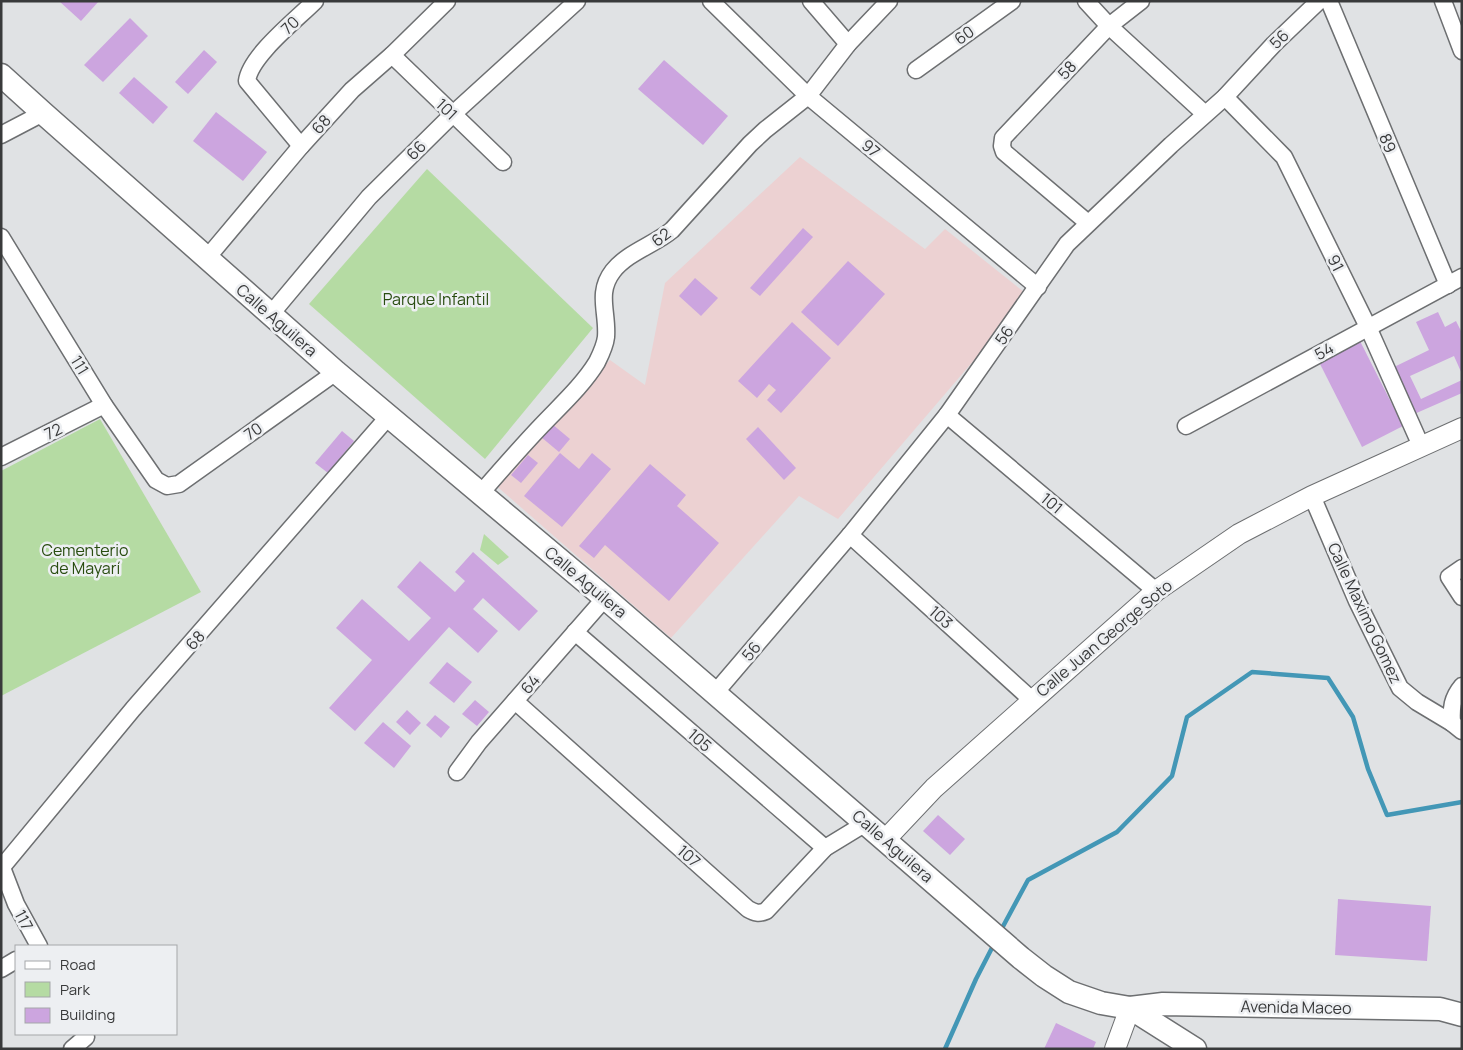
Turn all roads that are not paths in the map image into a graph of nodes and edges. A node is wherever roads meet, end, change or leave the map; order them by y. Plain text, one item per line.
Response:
1 (315, 1) edge
2 (447, 1) edge
3 (577, 1) edge
4 (711, 1) edge
5 (811, 1) edge
6 (889, 1) edge
7 (1012, 1) edge
8 (1086, 1) edge
9 (1141, 1) edge
10 (1319, 1) edge
11 (1329, 1) edge
12 (1443, 1) edge
13 (1109, 26) junction
14 (848, 44) junction
15 (1462, 51) edge
16 (392, 55) junction
17 (916, 70) dead end
18 (1, 75) edge
19 (808, 96) junction
20 (1225, 97) junction
21 (43, 113) junction
22 (453, 114) junction
23 (1205, 114) junction
24 (1, 135) edge
25 (301, 146) junction
26 (503, 162) dead end
27 (1088, 224) junction
28 (1, 237) edge
29 (207, 258) junction
30 (1455, 281) edge
31 (1038, 287) junction
32 (271, 314) junction
33 (1368, 328) junction
34 (336, 372) junction
35 (104, 405) junction
36 (947, 415) junction
37 (389, 416) junction
38 (1186, 426) dead end
39 (1462, 428) edge
40 (1421, 446) junction
41 (1, 456) edge
42 (167, 486) joint
43 (481, 493) junction
44 (1312, 496) junction
45 (850, 535) junction
46 (1462, 568) edge
47 (1156, 591) junction
48 (1462, 597) edge
49 (605, 598) junction
50 (575, 632) junction
51 (1462, 686) edge
52 (715, 693) junction
53 (1032, 700) junction
54 (514, 701) junction
55 (1457, 727) edge
56 (456, 772) dead end
57 (866, 823) junction
58 (885, 840) junction
59 (825, 848) junction
60 (2, 865) edge
61 (37, 945) edge
62 (15, 961) edge
63 (1, 969) edge
64 (1167, 1004) junction
65 (1130, 1008) junction
66 (1462, 1015) edge
67 (1160, 1027) junction
68 (89, 1040) edge
69 (72, 1049) edge
70 (1115, 1049) edge
71 (1195, 1049) edge

1 - 25 street, 70
2 - 16 street, 68
3 - 22 street, 66
4 - 19 street, 97
5 - 14 street
6 - 14 street, 62
7 - 17 street, 60
8 - 13 street
9 - 13 street, 58
10 - 20 street, 56
11 - 30 street, 89
12 - 15 street
13 - 23 street
13 - 27 street, 58
14 - 19 street, 62
16 - 22 street, 101
16 - 25 street, 68
18 - 21 main road, Calle Aguilera
19 - 31 street, 97
19 - 43 street, 62
20 - 23 street, 56
20 - 33 street, 91
21 - 24 street
21 - 29 main road, Calle Aguilera
22 - 26 street, 101
22 - 32 street, 66
23 - 27 street, 56
25 - 29 street, 68
27 - 31 street, 56
28 - 35 street, 111
29 - 32 main road, Calle Aguilera
30 - 33 street, 54
31 - 36 street, 56
32 - 34 main road, Calle Aguilera
33 - 38 street, 54
33 - 40 street, 91
34 - 37 main road, Calle Aguilera
34 - 42 street, 70
35 - 41 street, 72
35 - 42 street, 111
36 - 45 street, 56
36 - 47 street, 101
37 - 43 main road, Calle Aguilera
37 - 60 street, 68
39 - 40 street, Calle Juan George Soto
40 - 44 street, Calle Juan George Soto
43 - 49 main road, Calle Aguilera
44 - 47 street, Calle Juan George Soto
44 - 55 street, Calle Maximo Gomez
45 - 52 street, 56
45 - 53 street, 103
46 - 48 street
47 - 53 street, Calle Juan George Soto
49 - 50 street, 64
49 - 52 main road, Calle Aguilera
50 - 54 street, 64
50 - 59 street, 105
51 - 55 street
52 - 57 main road, Calle Aguilera
53 - 58 street, Calle Juan George Soto
54 - 56 street, 64
54 - 59 street, 107
57 - 58 main road, Calle Aguilera
57 - 59 street, 107
58 - 65 main road, Calle Aguilera
60 - 61 street, 117
62 - 63 street
64 - 65 main road, Avenida Maceo
64 - 66 main road, Avenida Maceo
64 - 67 main road
65 - 67 main road, Calle Aguilera
65 - 70 street
67 - 71 main road, Calle Aguilera
68 - 69 street

